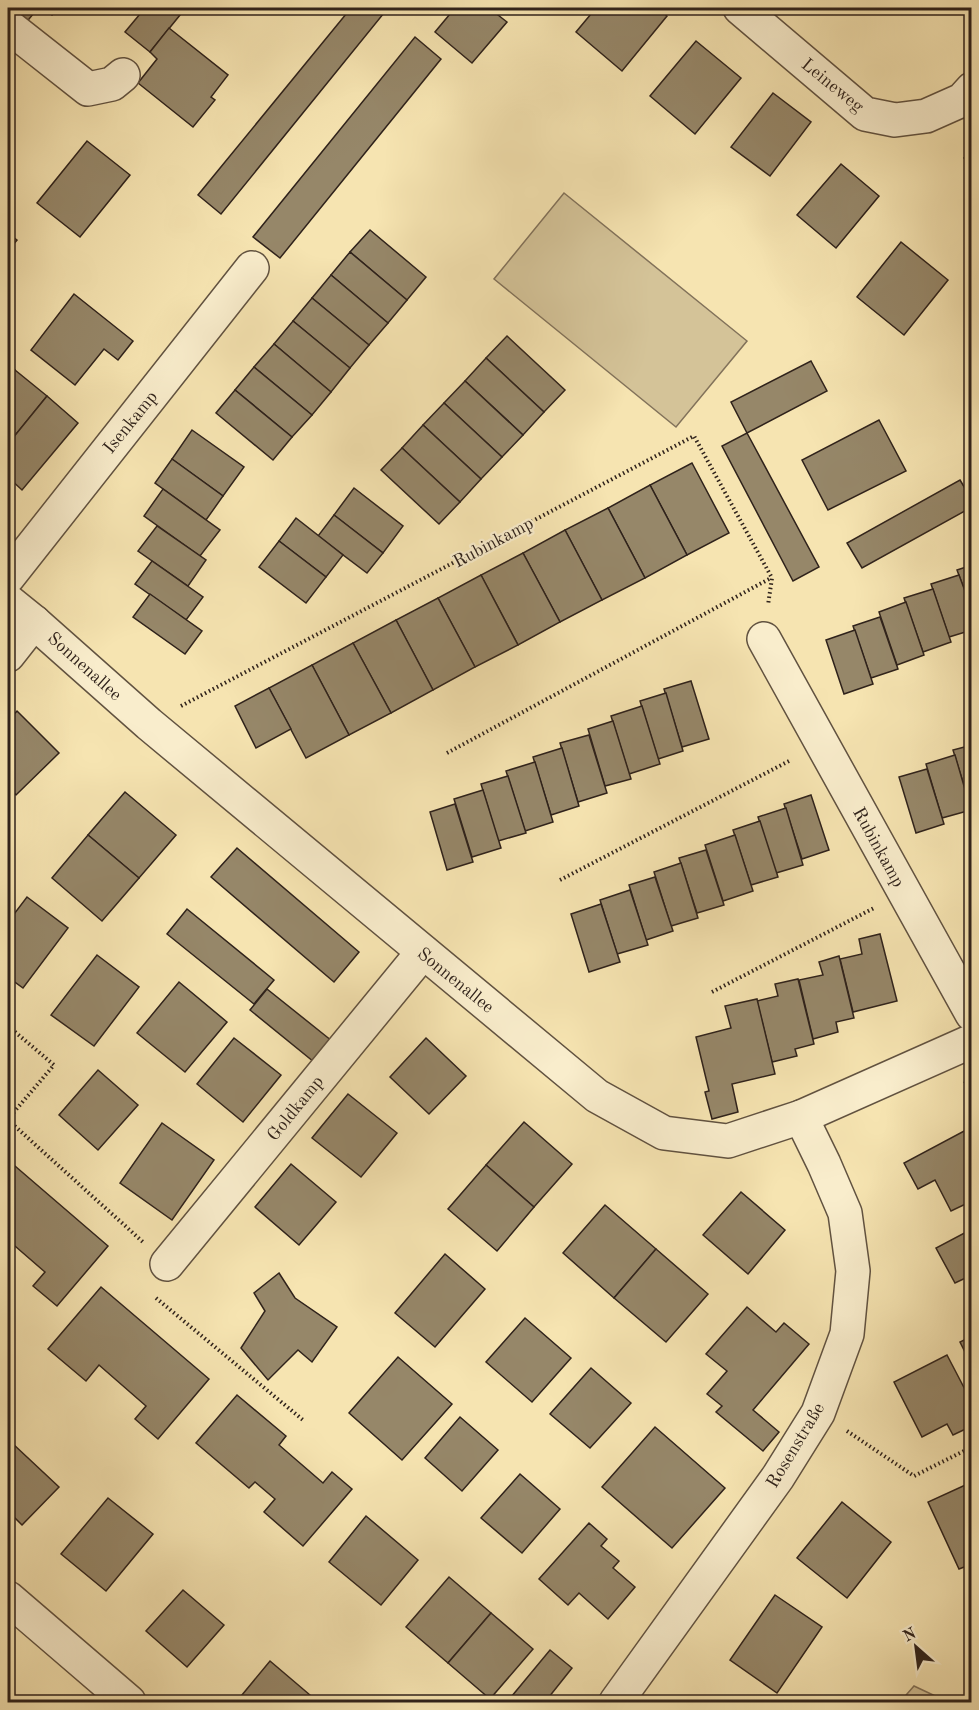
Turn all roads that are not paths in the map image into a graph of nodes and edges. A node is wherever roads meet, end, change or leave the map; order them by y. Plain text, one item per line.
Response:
1 (740, 8) edge
2 (8, 26) edge
3 (123, 75) dead end
4 (972, 89) edge
5 (252, 268) dead end
6 (8, 577) edge
7 (8, 601) edge
8 (34, 622) junction
9 (764, 639) road end
10 (8, 656) edge
11 (423, 952) junction
12 (972, 1014) edge
13 (972, 1041) edge
14 (801, 1117) junction
15 (167, 1264) road end
16 (8, 1598) edge
17 (129, 1702) edge
18 (616, 1702) edge

1 - 4 street, Leineweg
2 - 3 street
5 - 6 street, Isenkamp
7 - 8 street, Sonnenallee
8 - 10 street
8 - 11 street, Sonnenallee
9 - 12 street, Rubinkamp
11 - 14 street, Sonnenallee
11 - 15 street, Goldkamp
13 - 14 street, Sonnenallee
14 - 18 street, Rosenstraße
16 - 17 street

